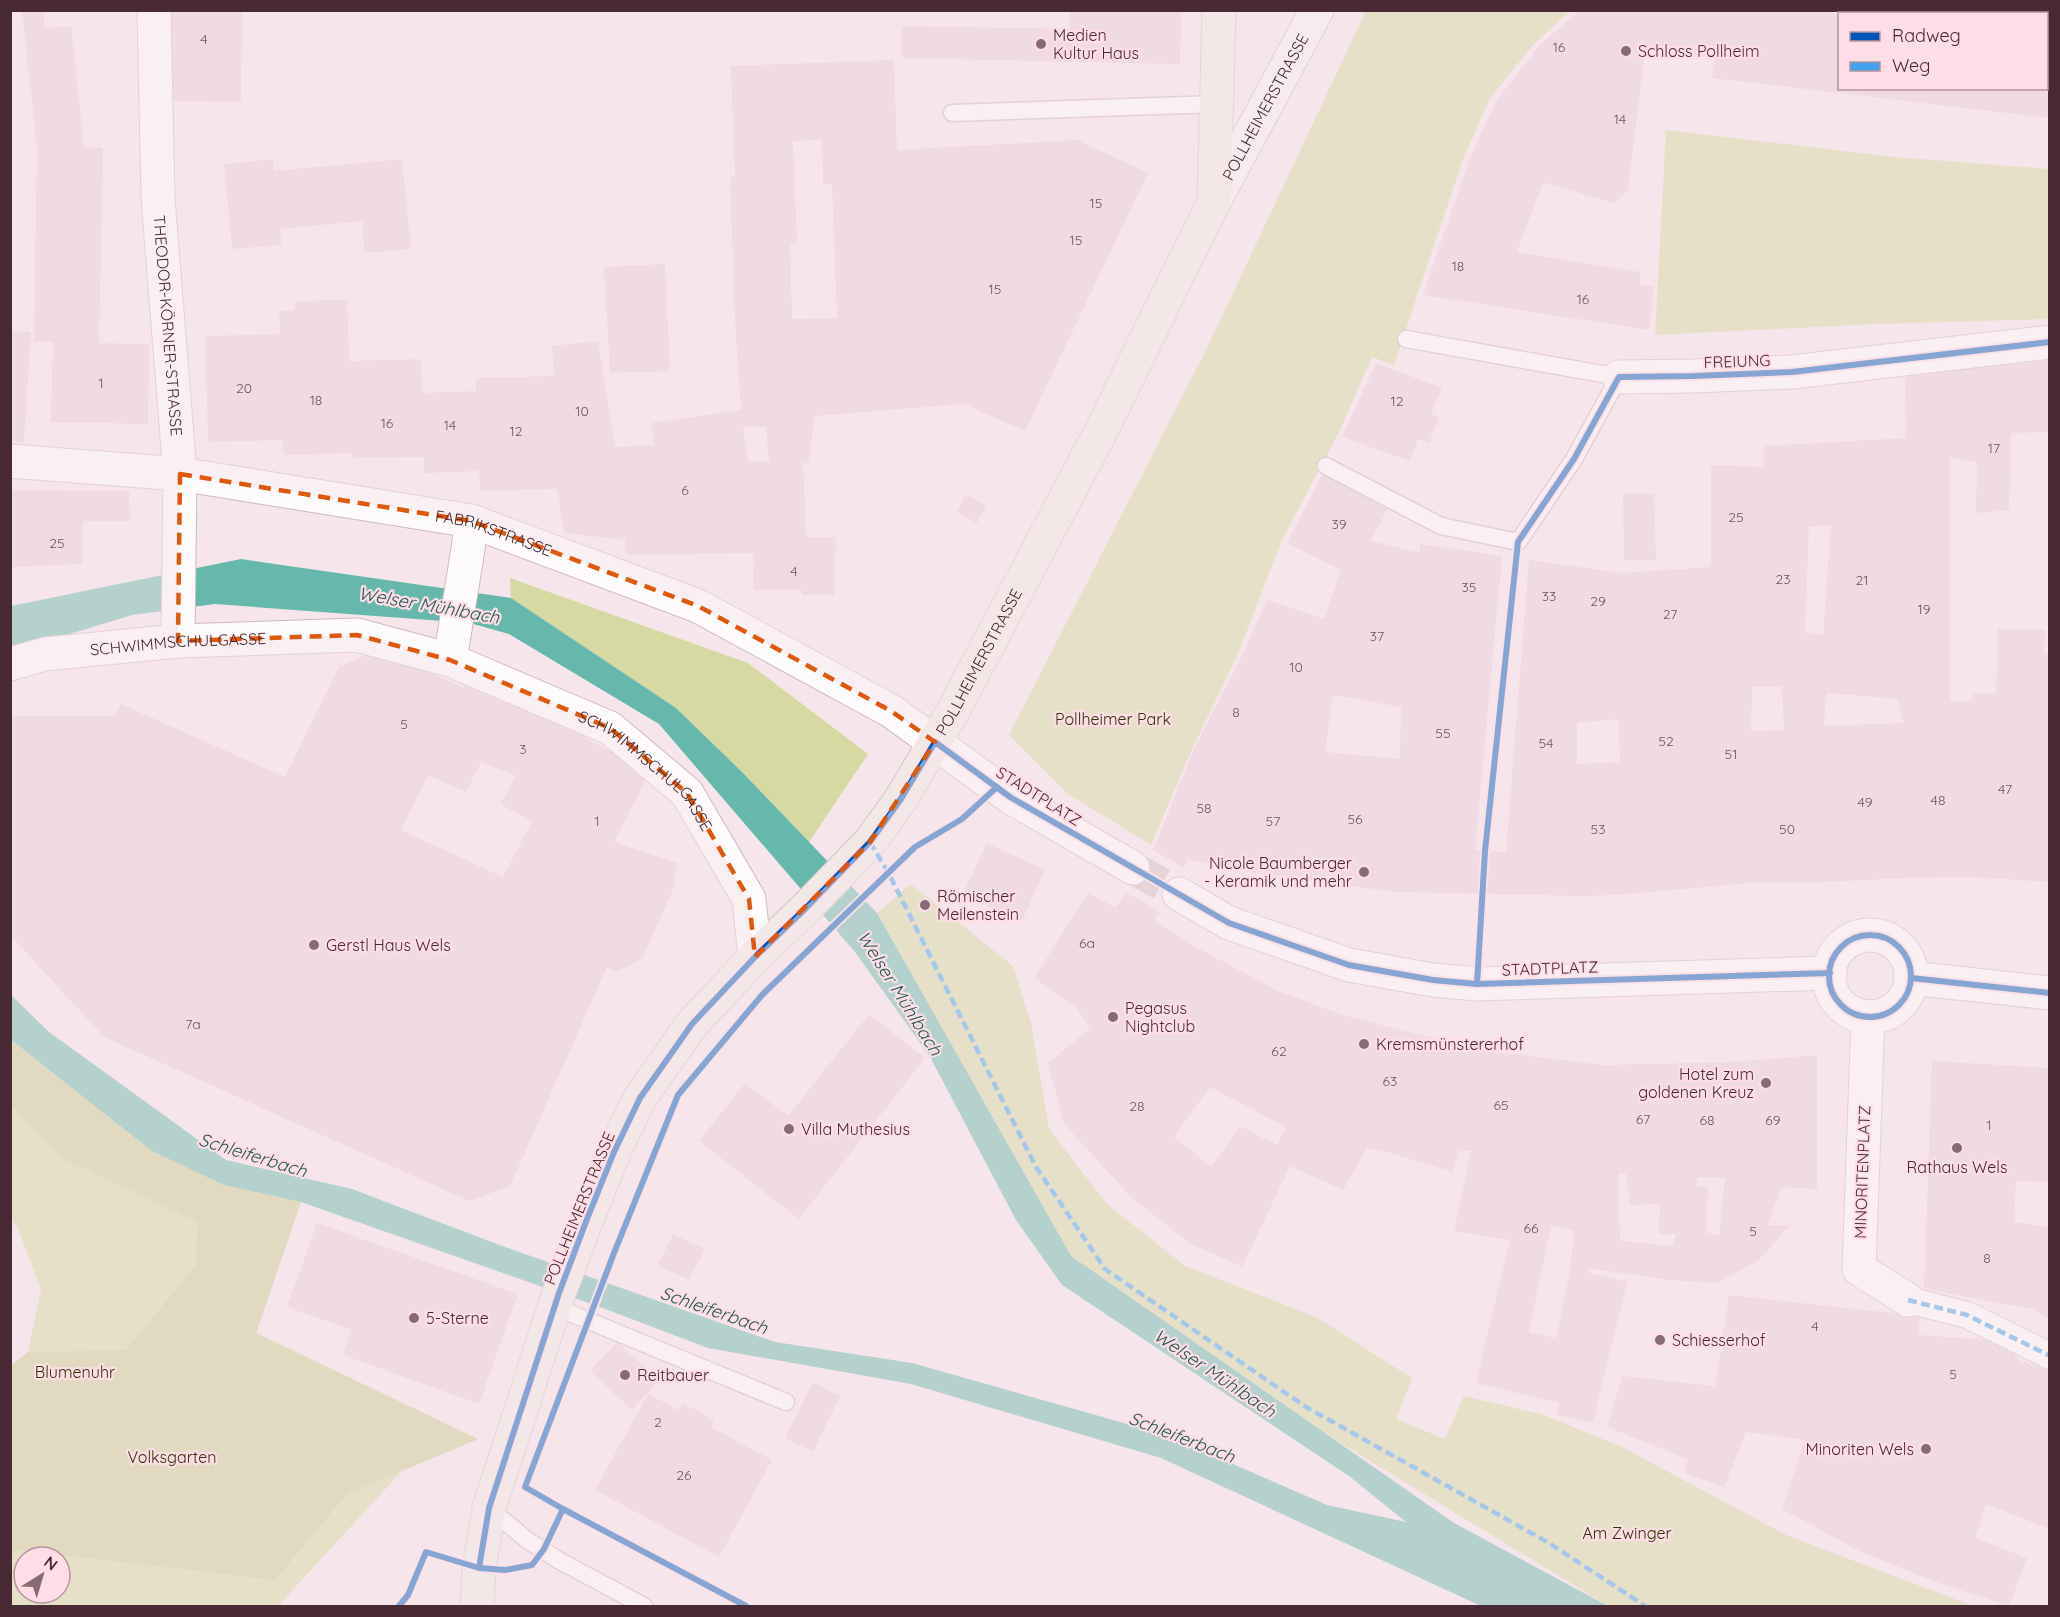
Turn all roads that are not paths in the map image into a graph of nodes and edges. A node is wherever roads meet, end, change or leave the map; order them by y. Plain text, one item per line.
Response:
1 (154, 10) edge
2 (1220, 10) edge
3 (1317, 10) edge
4 (1217, 104) junction
5 (952, 114) dead end
6 (1214, 202) junction
7 (1406, 339) dead end
8 (2049, 342) edge
9 (1619, 377) junction
10 (10, 461) edge
11 (1326, 466) dead end
12 (180, 474) junction
13 (470, 535) junction
14 (178, 630) junction
15 (450, 660) junction
16 (10, 664) edge
17 (935, 742) junction
18 (1133, 868) tunnel mouth
19 (1179, 894) tunnel mouth
20 (755, 957) junction
21 (1830, 973) junction
22 (1911, 978) junction
23 (2049, 993) edge
24 (1868, 1017) junction
25 (557, 1300) junction
26 (1908, 1300) joint
27 (2049, 1356) edge
28 (786, 1402) dead end
29 (489, 1508) junction
30 (477, 1606) edge
31 (644, 1606) edge

1 - 12 street, THEODOR-KÖRNER-STRASSE
2 - 4 main road, POLLHEIMERSTRASSE
3 - 6 main road, POLLHEIMERSTRASSE
4 - 5 lane
4 - 6 main road, POLLHEIMERSTRASSE
6 - 17 main road, POLLHEIMERSTRASSE
7 - 9 lane, FREIUNG
8 - 9 street, FREIUNG
9 - 11 lane
10 - 12 street, FABRIKSTRASSE
12 - 13 street, FABRIKSTRASSE
12 - 14 street, THEODOR-KÖRNER-STRASSE
13 - 15 street
13 - 17 street, FABRIKSTRASSE
14 - 15 street, SCHWIMMSCHULGASSE
14 - 16 street, SCHWIMMSCHULGASSE
15 - 20 street, SCHWIMMSCHULGASSE
17 - 18 street, STADTPLATZ
17 - 20 main road, POLLHEIMERSTRASSE
19 - 21 street, STADTPLATZ
20 - 25 main road, POLLHEIMERSTRASSE
21 - 22 street
21 - 24 street
22 - 23 street
22 - 24 street
24 - 26 street, MINORITENPLATZ
25 - 28 lane
25 - 29 main road, POLLHEIMERSTRASSE
26 - 27 street
29 - 30 main road, POLLHEIMERSTRASSE
29 - 31 lane

